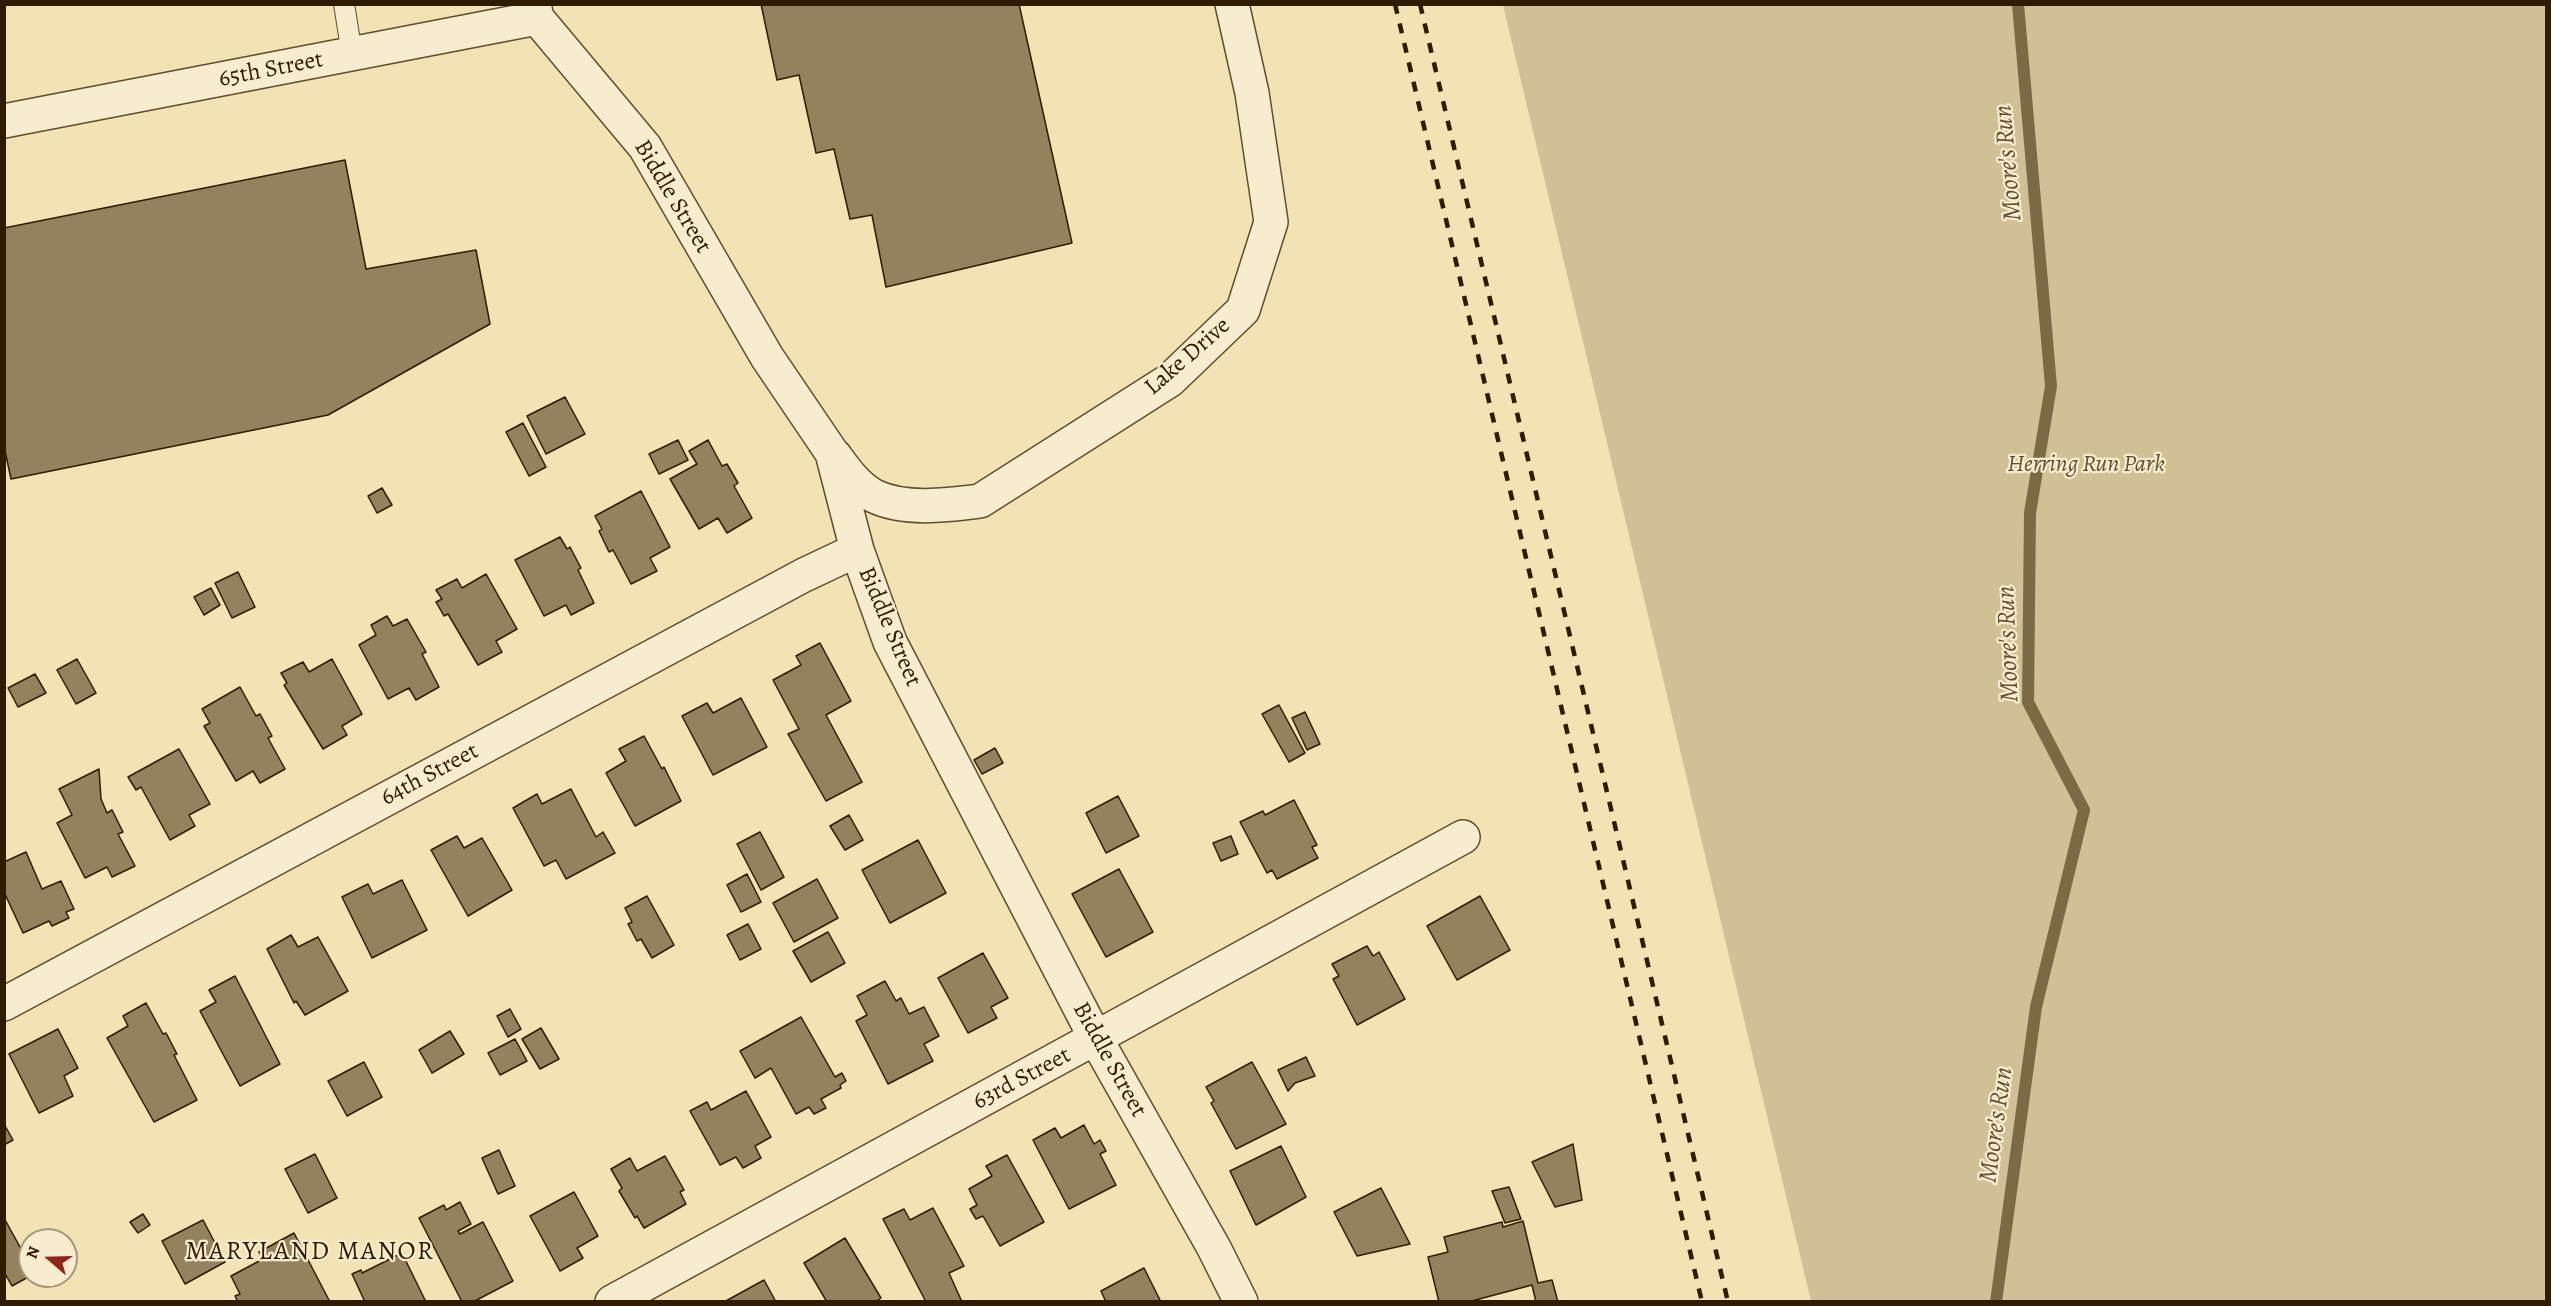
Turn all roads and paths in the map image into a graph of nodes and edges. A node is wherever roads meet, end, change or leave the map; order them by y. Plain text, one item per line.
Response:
1 (344, 4) edge
2 (1232, 4) edge
3 (536, 11) edge
4 (352, 54) junction
5 (4, 121) edge
6 (832, 453) junction
7 (857, 550) junction
8 (1463, 837) dead end
9 (4, 1004) edge
10 (1096, 1039) junction
11 (612, 1302) edge
12 (1241, 1302) edge

1 - 4 lane
2 - 6 street, Lake Drive
3 - 4 street, 65th Street
3 - 6 street, Biddle Street
4 - 5 street, 65th Street
6 - 7 street, Biddle Street
7 - 9 street, 64th Street
7 - 10 street, Biddle Street
8 - 10 street, 63rd Street
10 - 11 street, 63rd Street
10 - 12 street, Biddle Street

